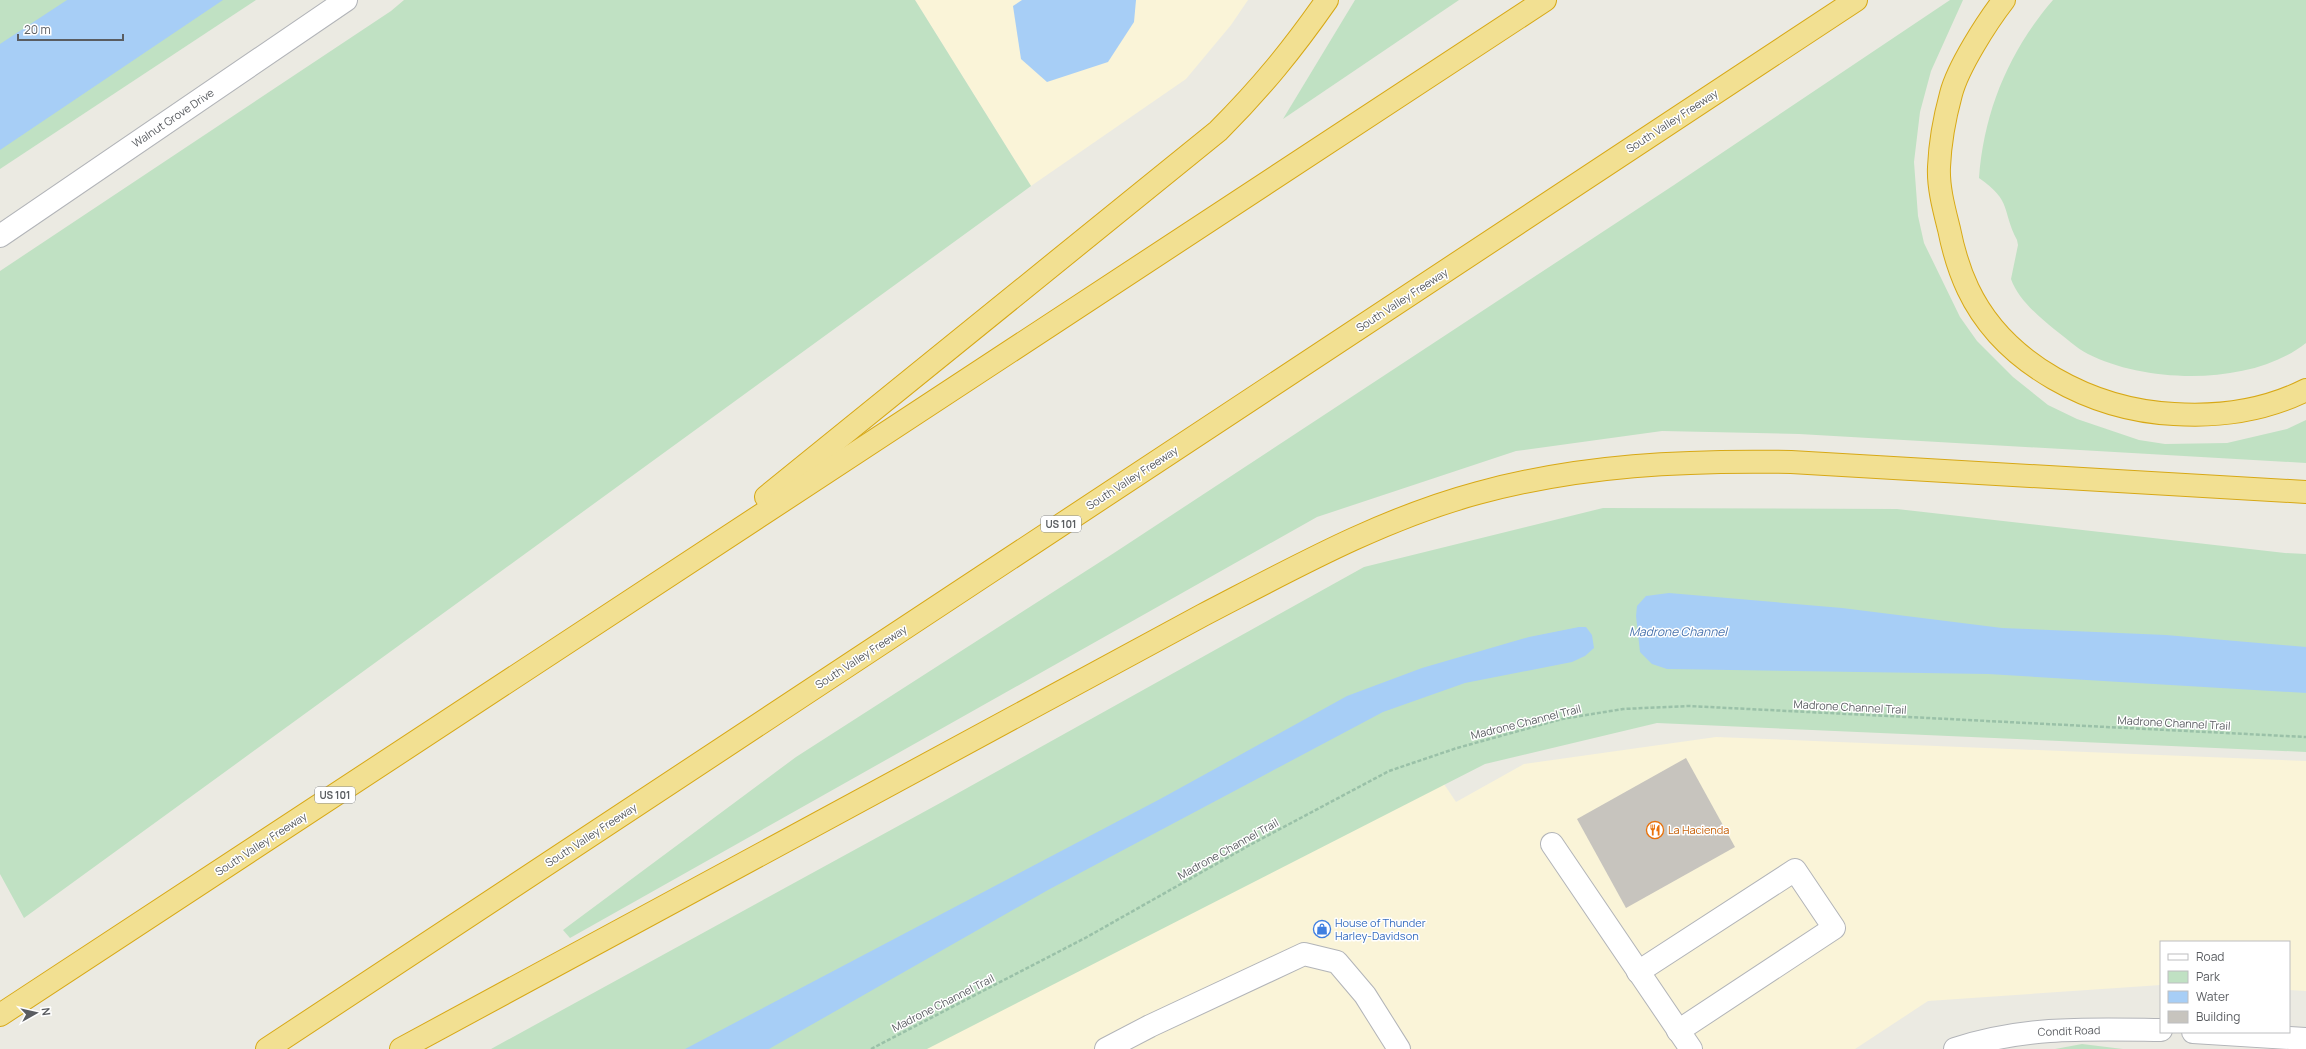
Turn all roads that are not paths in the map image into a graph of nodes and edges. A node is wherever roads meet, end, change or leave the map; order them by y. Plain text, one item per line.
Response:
1 (346, 0) edge
2 (1326, 0) edge
3 (1545, 0) edge
4 (1856, 0) edge
5 (2004, 0) edge
6 (0, 236) edge
7 (2306, 390) edge
8 (2306, 492) edge
9 (669, 576) junction
10 (1552, 844) dead end
11 (1638, 972) junction
12 (0, 1015) edge
13 (2160, 1030) edge
14 (1678, 1031) junction
15 (2209, 1033) edge
16 (2306, 1039) edge
17 (267, 1049) edge
18 (401, 1049) edge
19 (1106, 1049) edge
20 (1399, 1049) edge
21 (1691, 1049) edge
22 (1955, 1049) edge

1 - 6 street, Walnut Grove Drive
2 - 9 highway
3 - 9 highway, South Valley Freeway / US 101
4 - 17 highway, South Valley Freeway / US 101
5 - 7 highway
8 - 18 highway
9 - 12 highway, South Valley Freeway / US 101
10 - 11 street
11 - 14 street
11 - 14 street
13 - 22 street, Condit Road
14 - 21 street
15 - 16 street
19 - 20 street

